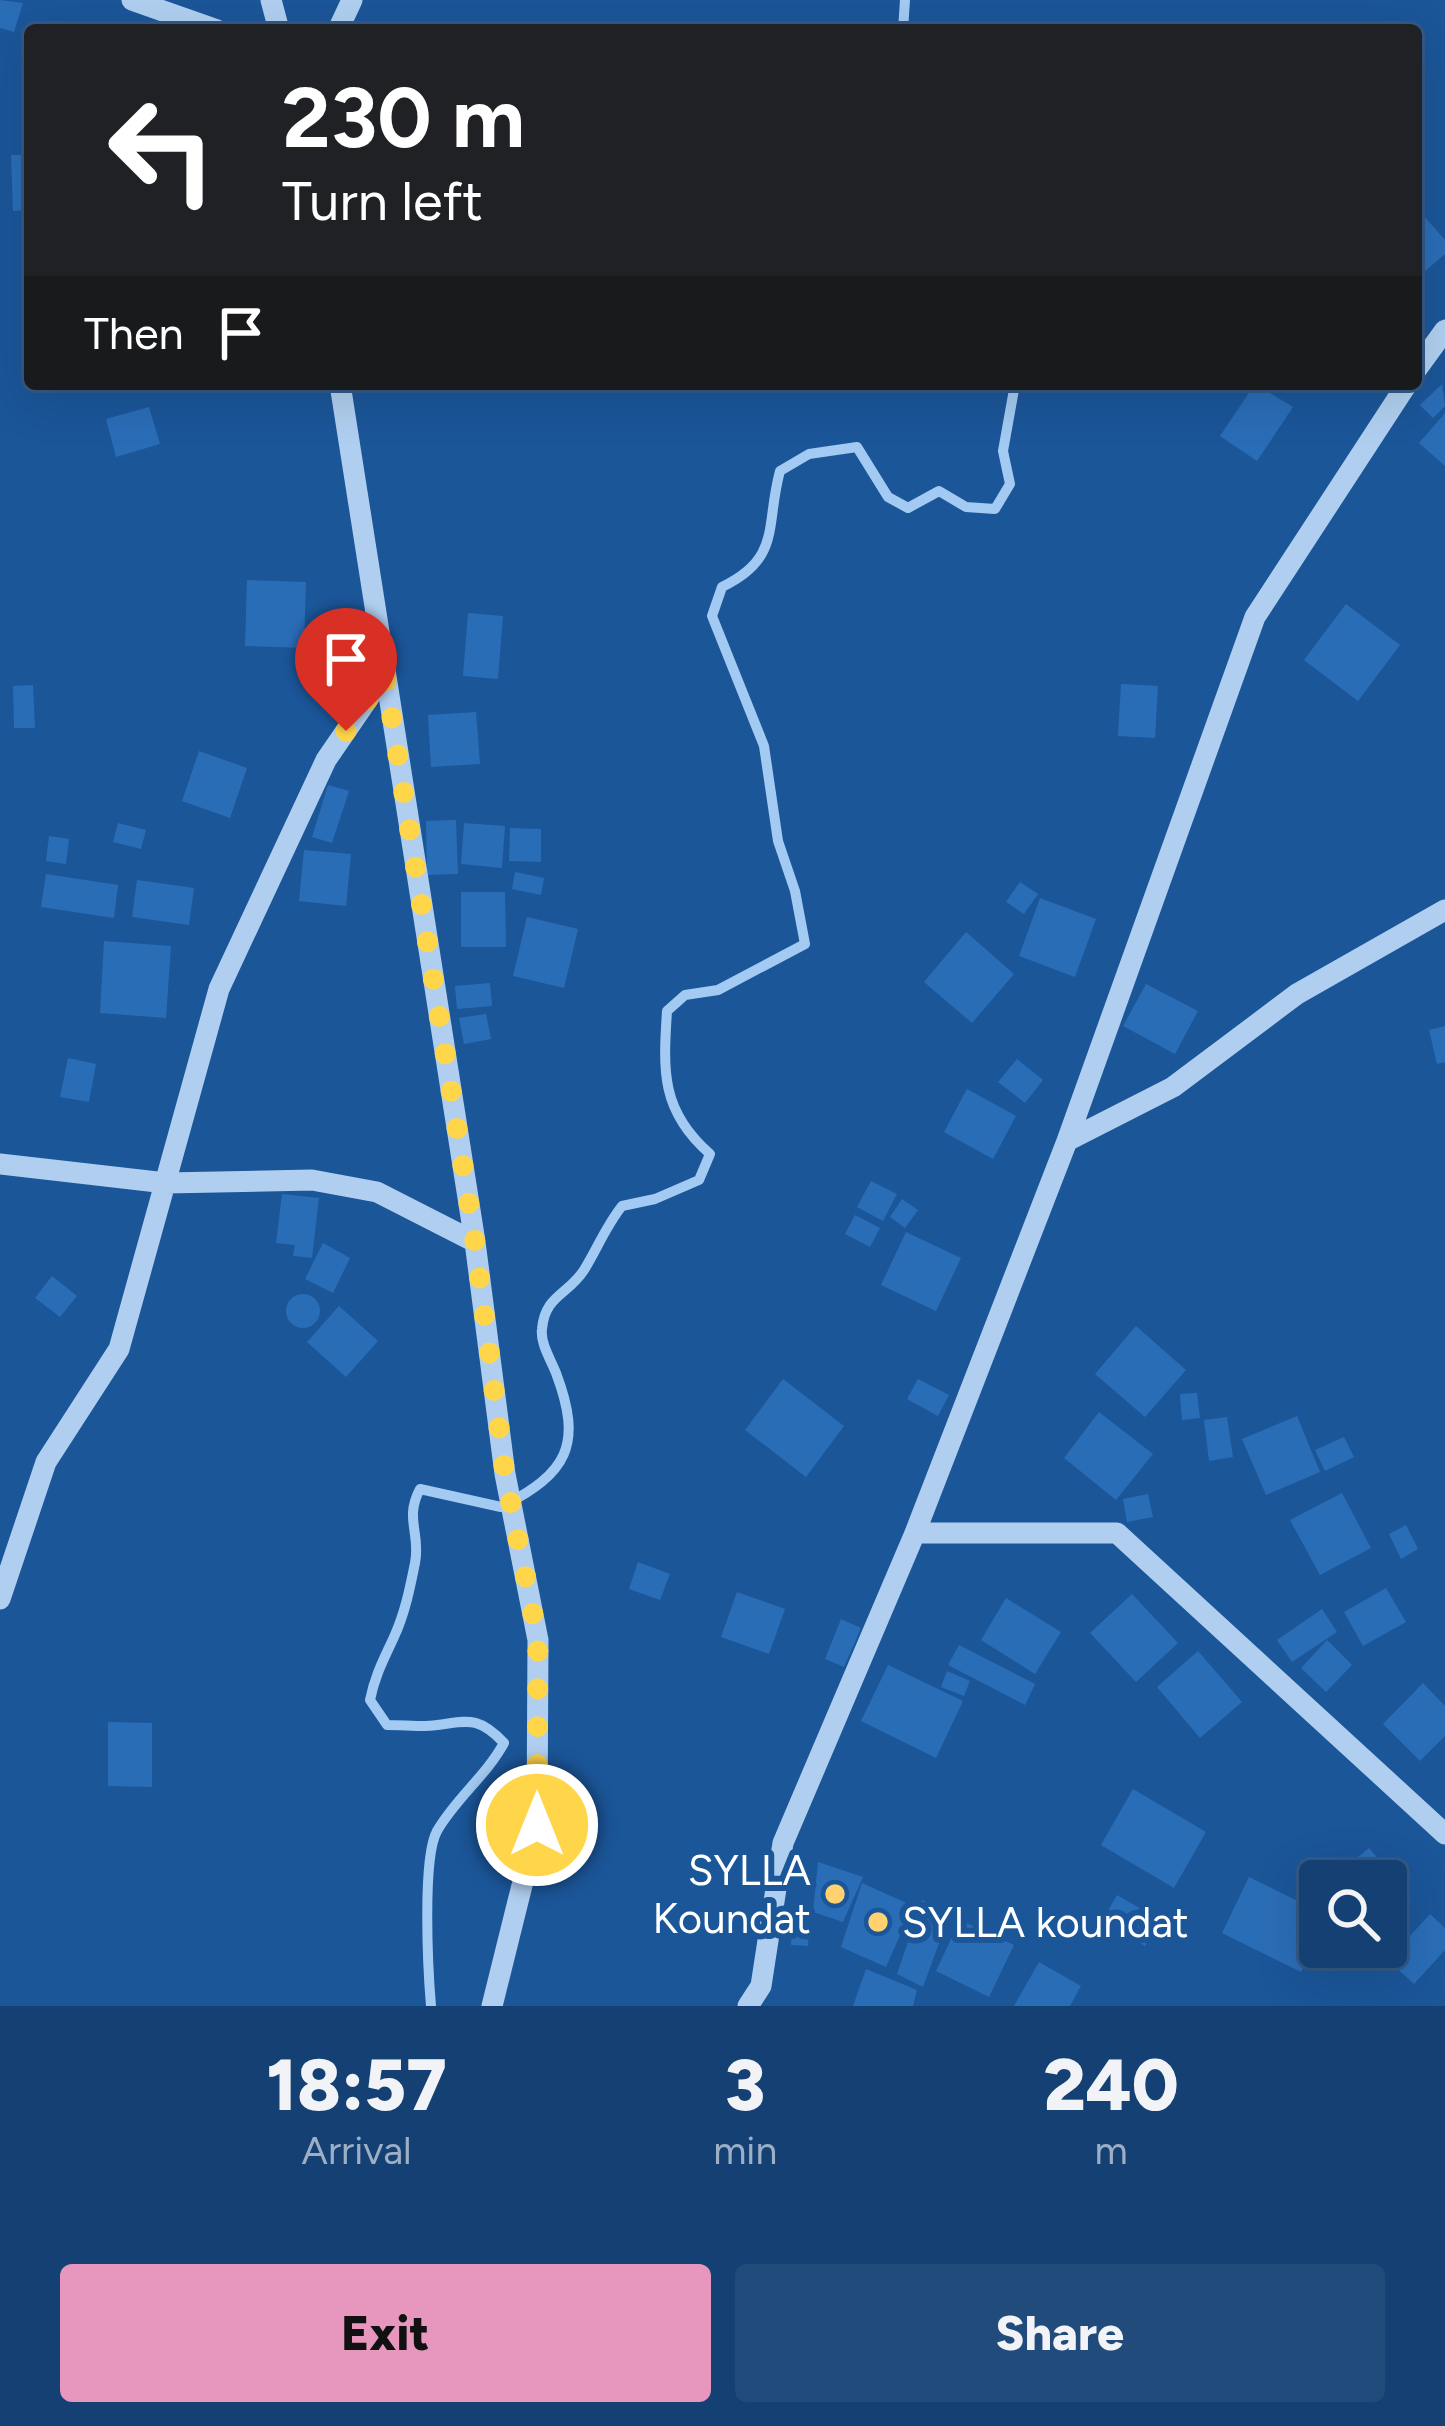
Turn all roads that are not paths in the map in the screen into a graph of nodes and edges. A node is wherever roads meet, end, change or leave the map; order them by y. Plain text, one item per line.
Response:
1 (132, 0) edge
2 (200, 24) edge
3 (1445, 330) edge
4 (1422, 362) edge
5 (341, 390) edge
6 (1403, 390) edge
7 (385, 674) junction
8 (1445, 910) edge
9 (1067, 1141) junction
10 (0, 1164) edge
11 (166, 1184) junction
12 (475, 1242) junction
13 (915, 1534) junction
14 (0, 1599) edge
15 (1445, 1834) edge
16 (492, 2006) edge
17 (748, 2006) edge

1 - 2 street
3 - 4 street
5 - 7 street
6 - 9 street
7 - 11 street
7 - 12 street
8 - 9 street
9 - 13 street
10 - 11 street
11 - 12 street
11 - 14 street
12 - 16 street
13 - 15 street
13 - 17 street

